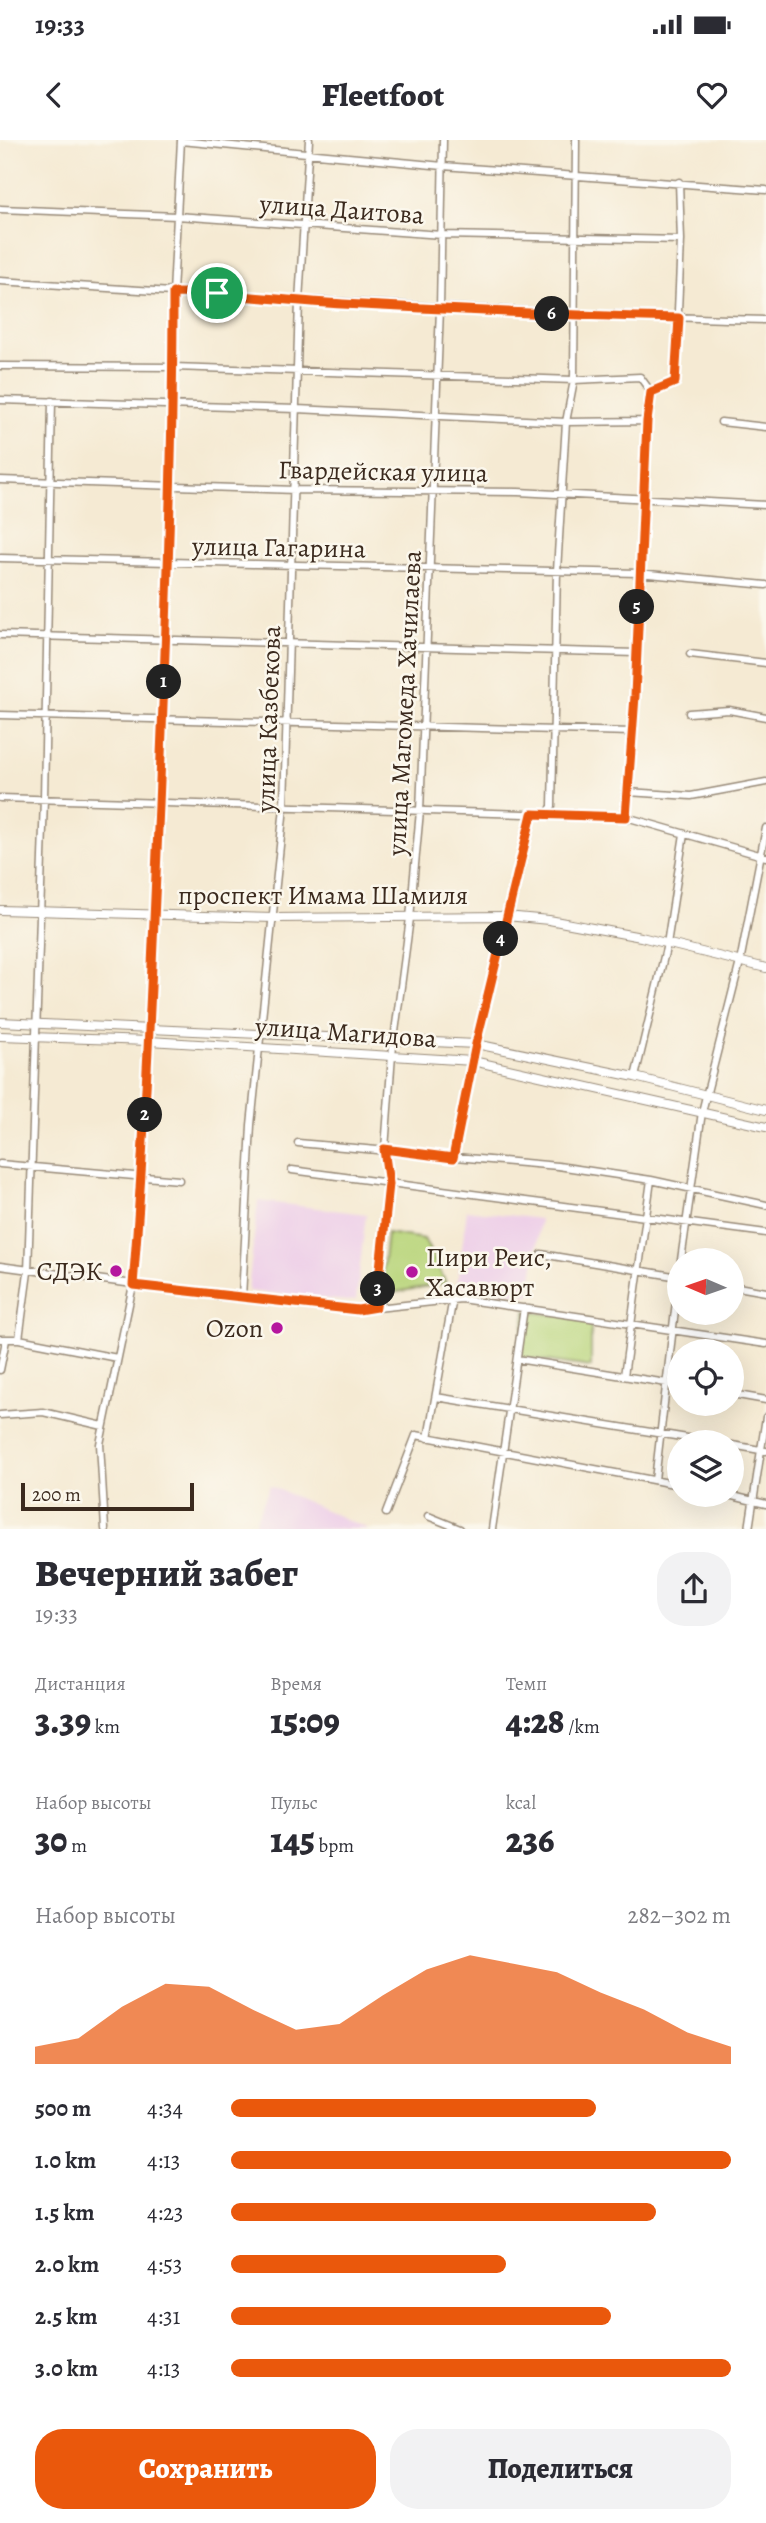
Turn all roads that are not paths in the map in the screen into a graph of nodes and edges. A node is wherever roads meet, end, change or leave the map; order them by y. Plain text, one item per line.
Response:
1 (181, 140) edge
2 (309, 140) edge
3 (443, 140) edge
4 (576, 140) edge
5 (308, 151) junction
6 (443, 166) junction
7 (576, 173) junction
8 (679, 182) junction
9 (766, 190) edge
10 (0, 209) edge
11 (177, 216) junction
12 (305, 225) junction
13 (442, 235) junction
14 (575, 237) junction
15 (681, 240) junction
16 (0, 281) edge
17 (173, 293) junction
18 (299, 301) junction
19 (440, 309) junction
20 (574, 315) junction
21 (679, 318) junction
22 (766, 320) edge
23 (0, 366) edge
24 (173, 367) junction
25 (299, 373) junction
26 (438, 374) junction
27 (574, 380) junction
28 (651, 392) junction
29 (0, 400) edge
30 (52, 401) junction
31 (173, 405) junction
32 (298, 409) junction
33 (436, 416) junction
34 (647, 421) junction
35 (566, 422) junction
36 (721, 422) dead end
37 (766, 427) edge
38 (0, 480) edge
39 (50, 480) junction
40 (170, 487) junction
41 (295, 490) junction
42 (433, 490) junction
43 (562, 494) junction
44 (644, 499) junction
45 (766, 505) edge
46 (0, 558) edge
47 (49, 560) junction
48 (167, 564) junction
49 (293, 566) junction
50 (430, 569) junction
51 (557, 571) junction
52 (638, 573) junction
53 (766, 585) edge
54 (0, 635) edge
55 (47, 636) junction
56 (165, 640) junction
57 (291, 643) junction
58 (427, 647) junction
59 (555, 651) junction
60 (636, 653) junction
61 (690, 654) dead end
62 (766, 663) edge
63 (688, 713) dead end
64 (0, 715) edge
65 (46, 716) junction
66 (766, 717) edge
67 (163, 718) junction
68 (288, 722) junction
69 (424, 725) junction
70 (554, 730) junction
71 (632, 733) junction
72 (766, 782) edge
73 (627, 793) junction
74 (0, 798) edge
75 (44, 798) junction
76 (159, 803) junction
77 (284, 807) junction
78 (420, 811) junction
79 (532, 814) junction
80 (548, 814) junction
81 (626, 817) junction
82 (766, 828) edge
83 (684, 834) junction
84 (763, 856) edge
85 (0, 910) edge
86 (40, 911) junction
87 (155, 915) junction
88 (506, 916) junction
89 (274, 918) junction
90 (410, 918) junction
91 (667, 944) junction
92 (740, 962) junction
93 (766, 968) edge
94 (0, 1022) edge
95 (36, 1022) junction
96 (149, 1027) junction
97 (260, 1032) junction
98 (0, 1036) edge
99 (36, 1037) junction
100 (394, 1039) junction
101 (149, 1041) junction
102 (476, 1044) junction
103 (259, 1047) junction
104 (392, 1055) junction
105 (473, 1061) junction
106 (635, 1077) junction
107 (706, 1094) junction
108 (766, 1110) edge
109 (702, 1112) junction
110 (766, 1127) edge
111 (298, 1143) dead end
112 (384, 1149) junction
113 (453, 1158) junction
114 (0, 1164) edge
115 (31, 1167) junction
116 (292, 1170) dead end
117 (141, 1178) junction
118 (179, 1180) dead end
119 (651, 1180) junction
120 (389, 1184) junction
121 (690, 1191) junction
122 (766, 1205) edge
123 (645, 1217) junction
124 (686, 1222) junction
125 (766, 1233) edge
126 (683, 1248) edge
127 (541, 1254) dead end
128 (0, 1266) edge
129 (638, 1269) junction
130 (28, 1272) junction
131 (667, 1274) edge
132 (133, 1285) junction
133 (744, 1288) edge
134 (766, 1292) edge
135 (242, 1298) junction
136 (453, 1298) junction
137 (376, 1307) junction
138 (524, 1308) junction
139 (631, 1324) junction
140 (674, 1325) edge
141 (674, 1330) junction
142 (19, 1339) junction
143 (673, 1339) edge
144 (3, 1340) edge
145 (766, 1344) edge
146 (117, 1358) junction
147 (517, 1359) junction
148 (0, 1370) edge
149 (624, 1376) junction
150 (667, 1383) joint
151 (744, 1396) edge
152 (436, 1397) junction
153 (766, 1400) edge
154 (509, 1408) junction
155 (0, 1415) edge
156 (766, 1417) edge
157 (103, 1426) junction
158 (660, 1434) junction
159 (667, 1435) edge
160 (428, 1438) junction
161 (744, 1447) edge
162 (764, 1450) edge
163 (505, 1454) junction
164 (655, 1480) junction
165 (667, 1482) edge
166 (744, 1499) edge
167 (753, 1501) junction
168 (766, 1504) edge
169 (386, 1513) dead end
170 (428, 1516) dead end
171 (105, 1529) edge
172 (460, 1529) edge
173 (492, 1529) edge
174 (749, 1529) edge

1 - 5 street
1 - 11 street
2 - 5 street, улица Казбекова
3 - 6 street, улица Магомеда Хачилаева
4 - 7 street
5 - 6 street
5 - 12 street, улица Казбекова
6 - 7 street
6 - 13 street, улица Магомеда Хачилаева
7 - 8 street
7 - 14 street
8 - 9 street
8 - 15 street
10 - 11 street, улица Даитова
11 - 12 street, улица Даитова
11 - 17 street
12 - 13 street, улица Даитова
12 - 18 street, улица Казбекова
13 - 14 street, улица Даитова
13 - 19 street, улица Магомеда Хачилаева
14 - 15 street, улица Даитова
14 - 20 street
15 - 21 street
16 - 17 street
17 - 18 street
17 - 24 street
18 - 19 street
18 - 25 street, улица Казбекова
19 - 20 street
19 - 26 street, улица Магомеда Хачилаева
20 - 21 street
20 - 27 street
21 - 22 street
21 - 28 street
23 - 24 street
24 - 25 street
24 - 31 street
25 - 26 street
25 - 32 street, улица Казбекова
26 - 27 street
26 - 33 street, улица Магомеда Хачилаева
27 - 28 street
27 - 35 street
28 - 34 street
29 - 30 street
30 - 31 street
30 - 39 street
31 - 32 street
31 - 40 street
32 - 33 street
32 - 41 street, улица Казбекова
33 - 35 street
33 - 42 street, улица Магомеда Хачилаева
34 - 35 street
34 - 44 street
35 - 43 street
36 - 37 street
38 - 39 street, Гвардейская улица
39 - 40 street, Гвардейская улица
39 - 47 street
40 - 41 street, Гвардейская улица
40 - 48 street
41 - 42 street, Гвардейская улица
41 - 49 street, улица Казбекова
42 - 43 street, Гвардейская улица
42 - 50 street, улица Магомеда Хачилаева
43 - 44 street, Гвардейская улица
43 - 51 street
44 - 45 street, Гвардейская улица
44 - 52 street
46 - 47 street, улица Гагарина
47 - 48 street, улица Гагарина
47 - 55 street
48 - 49 street, улица Гагарина
48 - 56 street
49 - 50 street, улица Гагарина
49 - 57 street, улица Казбекова
50 - 51 street, улица Гагарина
50 - 58 street, улица Магомеда Хачилаева
51 - 52 street, улица Гагарина
51 - 59 street
52 - 53 street, улица Гагарина
52 - 60 street
54 - 55 street
55 - 56 street
55 - 65 street
56 - 57 street
56 - 67 street
57 - 58 street
57 - 68 street, улица Казбекова
58 - 59 street
58 - 69 street, улица Магомеда Хачилаева
59 - 60 street
59 - 70 street
60 - 71 street
61 - 62 street
63 - 66 street
64 - 65 street
65 - 67 street
65 - 75 street
67 - 68 street
67 - 76 street
68 - 69 street
68 - 77 street, улица Казбекова
69 - 70 street
69 - 78 street, улица Магомеда Хачилаева
70 - 71 street
70 - 80 street
71 - 73 street
72 - 73 street
73 - 81 street
74 - 75 street
75 - 76 street
75 - 86 street
76 - 77 street
76 - 87 street
77 - 78 street
77 - 89 street, улица Казбекова
78 - 79 street
78 - 90 street, улица Магомеда Хачилаева
79 - 80 street
79 - 88 street
80 - 81 street
81 - 83 street
82 - 84 street
83 - 84 street
83 - 91 street
84 - 92 street
85 - 86 main road, проспект Имама Шамиля
86 - 87 main road, проспект Имама Шамиля
86 - 95 street
87 - 89 main road, проспект Имама Шамиля
87 - 96 street
88 - 90 main road, проспект Имама Шамиля
88 - 91 main road, проспект Имама Шамиля
88 - 102 street
89 - 90 main road, проспект Имама Шамиля
89 - 97 street, улица Казбекова
90 - 100 street, улица Магомеда Хачилаева
91 - 92 main road, проспект Имама Шамиля
91 - 106 street
92 - 93 main road, проспект Имама Шамиля
92 - 107 street
94 - 95 main road, улица Магидова
95 - 96 main road, улица Магидова
95 - 99 street
96 - 97 main road, улица Магидова
96 - 101 street
97 - 100 main road, улица Магидова
97 - 103 street, улица Казбекова
98 - 99 main road, улица Магидова
99 - 101 main road, улица Магидова
99 - 115 street
100 - 102 main road, улица Магидова
100 - 104 street, улица Магомеда Хачилаева
101 - 103 main road, улица Магидова
101 - 117 street
102 - 105 street
102 - 106 main road, улица Магидова
103 - 104 main road, улица Магидова
103 - 135 street, улица Казбекова
104 - 105 main road, улица Магидова
104 - 112 street, улица Магомеда Хачилаева
105 - 109 main road, улица Магидова
105 - 113 street
106 - 107 main road, улица Магидова
107 - 108 main road, улица Магидова
107 - 109 street
109 - 110 main road, улица Магидова
109 - 121 street
111 - 112 street
112 - 113 street
112 - 120 street, улица Магомеда Хачилаева
113 - 119 street
114 - 115 street
115 - 117 street
115 - 130 street
116 - 120 street
117 - 118 street
117 - 132 street
119 - 121 street
119 - 123 street
120 - 123 street
120 - 137 street, улица Магомеда Хачилаева
121 - 122 street
121 - 124 street
123 - 124 street
123 - 129 street
124 - 125 street
124 - 126 street
127 - 129 street
128 - 130 street
129 - 131 street
129 - 139 street
130 - 132 street
130 - 142 street
132 - 135 street
132 - 146 street
133 - 134 street
135 - 137 street
136 - 137 street
136 - 138 street
136 - 152 street
138 - 139 street
138 - 147 street
139 - 141 street
139 - 149 street
140 - 141 street
141 - 143 street
141 - 145 street
142 - 144 street
142 - 146 street
144 - 148 street
146 - 157 street
147 - 149 street
147 - 154 street
149 - 150 street
150 - 158 street
151 - 153 street
152 - 154 street
152 - 160 street
154 - 158 street
154 - 163 street
155 - 157 street
156 - 162 street
157 - 171 street
158 - 159 street
158 - 164 street
160 - 163 street
160 - 169 street
161 - 162 street
162 - 167 street
163 - 164 street
163 - 173 street
164 - 165 street
166 - 167 street
167 - 168 street
167 - 174 street
170 - 172 street

